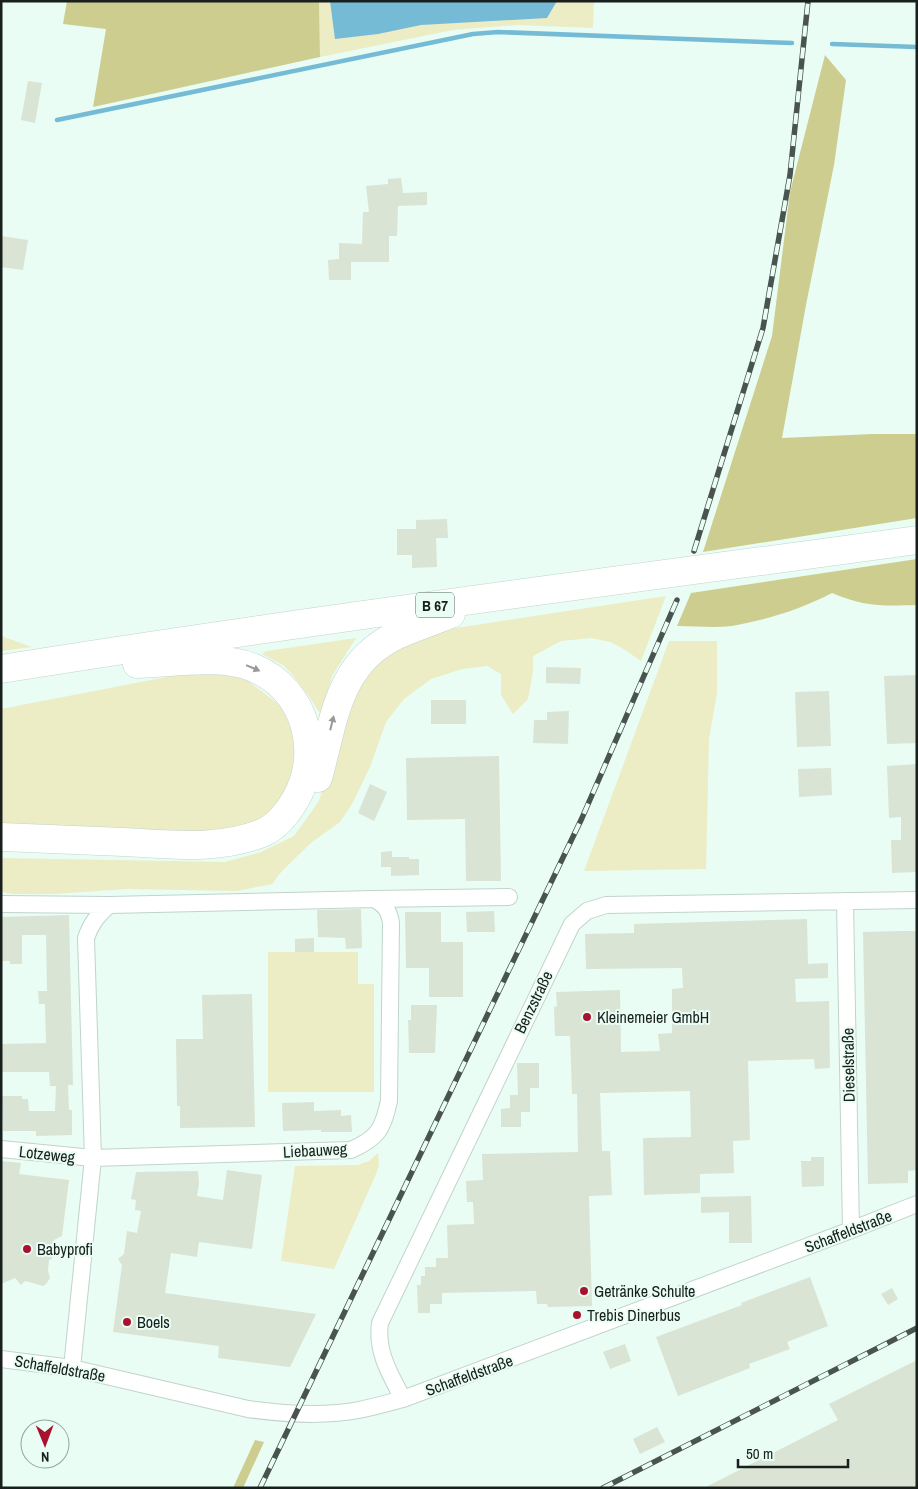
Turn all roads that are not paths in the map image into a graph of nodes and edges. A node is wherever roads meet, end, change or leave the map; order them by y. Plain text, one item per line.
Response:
1 (917, 540) edge
2 (637, 579) junction
3 (451, 614) junction
4 (101, 666) junction
5 (1, 669) edge
6 (1, 681) edge
7 (1, 837) edge
8 (1, 851) edge
9 (510, 897) dead end
10 (374, 899) junction
11 (845, 900) junction
12 (917, 900) edge
13 (1, 904) edge
14 (108, 905) junction
15 (1, 1149) edge
16 (93, 1158) junction
17 (917, 1204) edge
18 (852, 1230) junction
19 (1, 1358) edge
20 (72, 1368) junction
21 (403, 1399) junction

1 - 2 highway, B 67
2 - 3 highway, B 67
2 - 5 highway, B 67
3 - 4 highway, B 67
8 -> 3 highway
4 - 6 highway, B 67
4 -> 7 highway
9 - 10 street
10 - 14 street
10 - 16 street, Liebauweg
11 - 12 street, Benzstraße
11 - 18 street, Dieselstraße
11 - 21 street, Benzstraße
13 - 14 street
14 - 16 street
15 - 16 street, Lotzeweg
16 - 20 street
17 - 18 street, Schaffeldstraße
18 - 21 street, Schaffeldstraße
19 - 20 street, Schaffeldstraße
20 - 21 street, Schaffeldstraße

